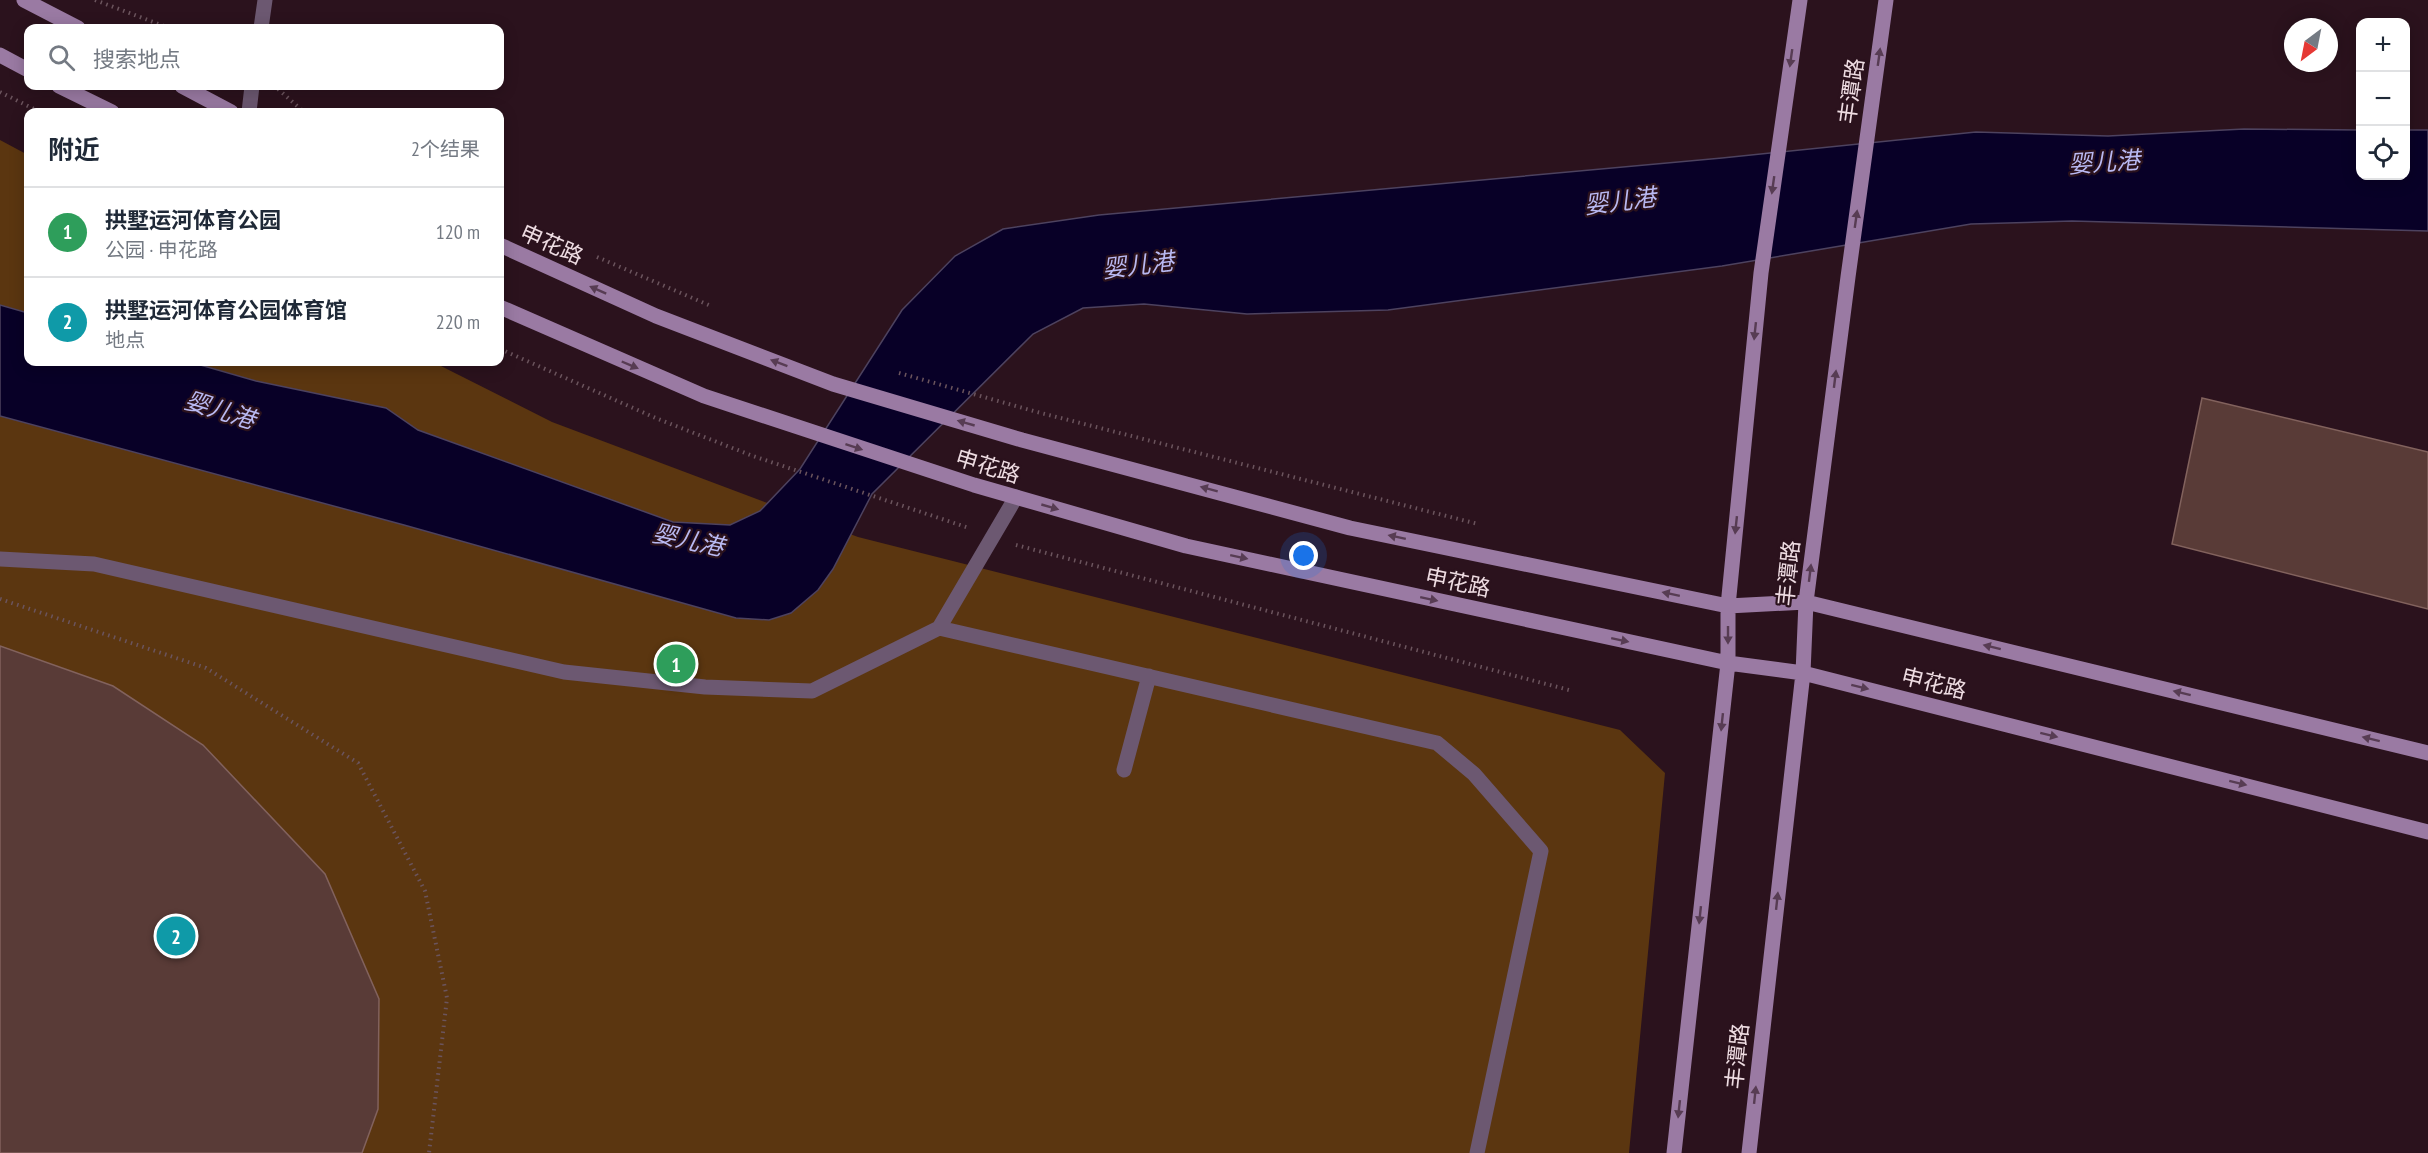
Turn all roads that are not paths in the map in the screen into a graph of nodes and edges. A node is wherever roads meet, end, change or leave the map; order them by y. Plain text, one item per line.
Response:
1 (24, 0) edge
2 (265, 0) edge
3 (1800, 0) edge
4 (1886, 0) edge
5 (70, 24) edge
6 (262, 24) edge
7 (0, 55) edge
8 (24, 68) edge
9 (67, 90) edge
10 (190, 90) edge
11 (252, 90) edge
12 (104, 108) edge
13 (223, 108) edge
14 (249, 108) edge
15 (504, 247) edge
16 (504, 309) edge
17 (1016, 497) junction
18 (0, 559) edge
19 (1806, 602) junction
20 (1728, 606) junction
21 (939, 628) junction
22 (1728, 663) junction
23 (1803, 673) junction
24 (1149, 676) junction
25 (2428, 753) edge
26 (1124, 770) dead end
27 (2428, 832) edge
28 (1477, 1153) edge
29 (1674, 1153) edge
30 (1749, 1153) edge

1 - 5 main road
2 - 6 street
3 -> 20 main road
19 -> 4 main road, 丰潭路
7 - 8 main road
9 - 12 main road
10 - 13 main road
11 - 14 street
20 -> 15 main road, 申花路
16 -> 17 main road, 申花路
17 - 21 street
17 -> 22 main road, 申花路
18 - 21 street
19 - 20 main road, 申花路
19 - 23 main road, 丰潭路
25 -> 19 main road, 申花路
20 -> 22 main road
21 - 24 street
22 - 23 main road, 申花路
22 -> 29 main road
23 -> 27 main road, 申花路
30 -> 23 main road, 丰潭路
24 - 26 street
24 - 28 street

